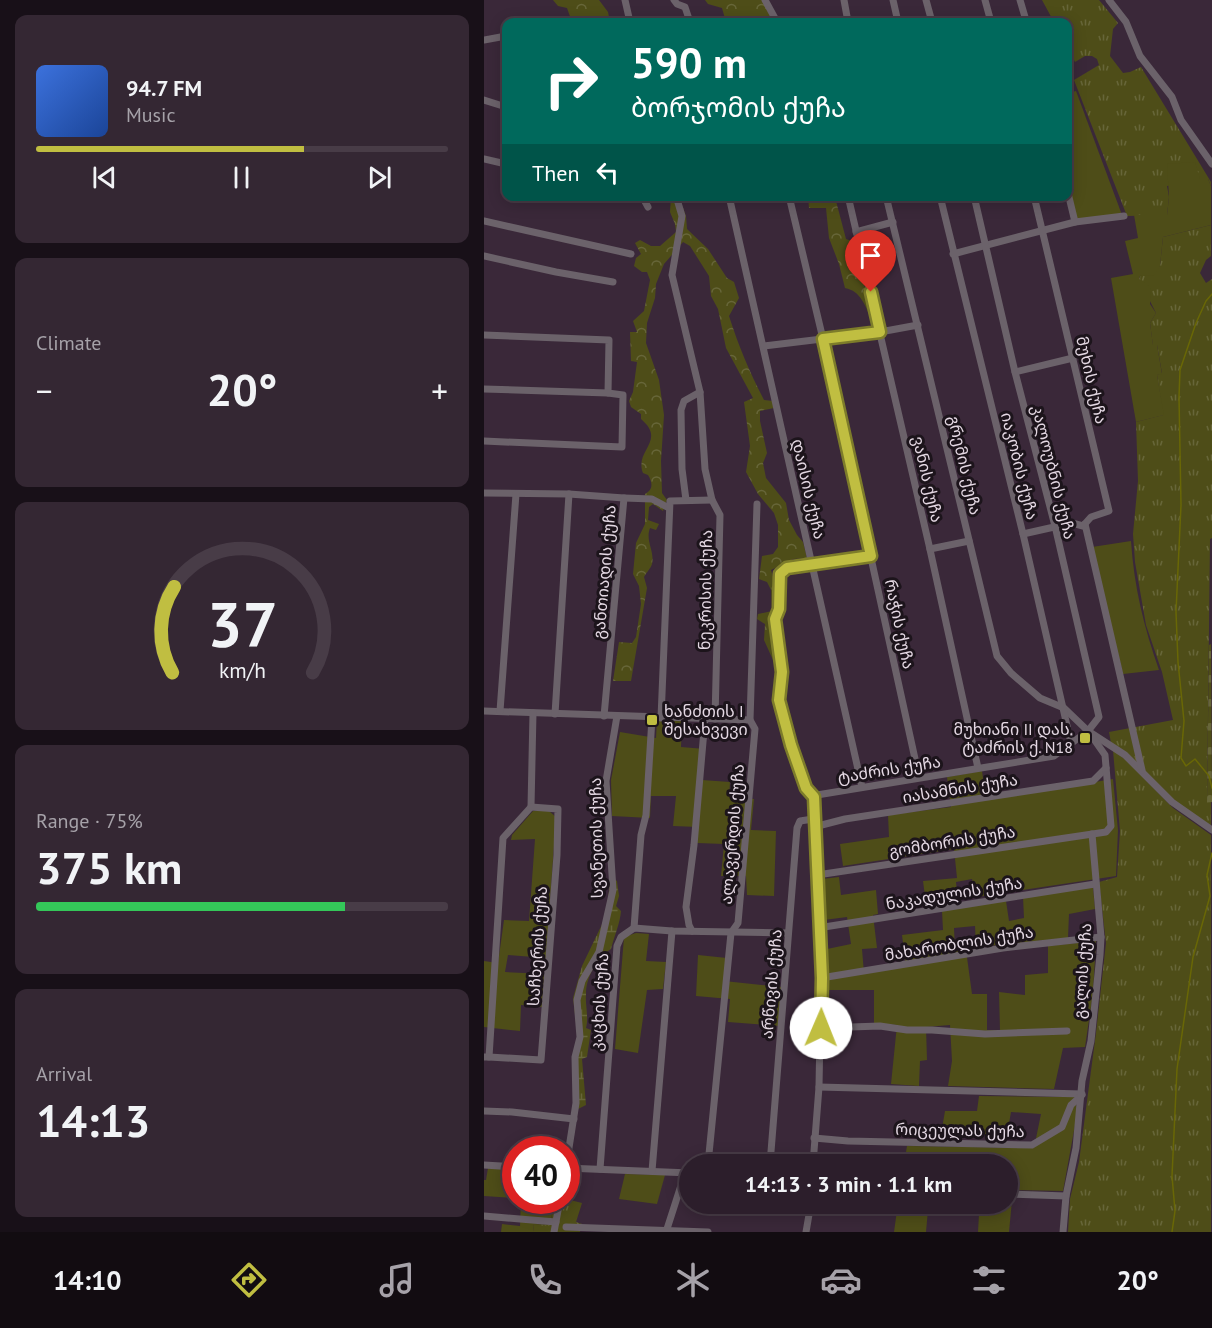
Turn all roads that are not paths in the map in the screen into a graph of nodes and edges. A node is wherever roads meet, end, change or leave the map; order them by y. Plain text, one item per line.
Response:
1 (625, 0) edge
2 (674, 0) edge
3 (765, 0) edge
4 (844, 0) edge
5 (893, 0) edge
6 (926, 0) edge
7 (985, 0) edge
8 (1020, 0) edge
9 (1109, 0) edge
10 (1025, 17) dead end
11 (629, 18) edge
12 (689, 18) edge
13 (775, 18) edge
14 (847, 18) edge
15 (897, 18) edge
16 (931, 18) edge
17 (990, 18) edge
18 (502, 37) edge
19 (484, 40) edge
20 (484, 100) edge
21 (502, 106) edge
22 (484, 159) edge
23 (502, 163) edge
24 (1212, 164) edge
25 (645, 201) edge
26 (678, 201) edge
27 (730, 201) edge
28 (790, 201) edge
29 (849, 201) edge
30 (887, 201) edge
31 (941, 201) edge
32 (975, 201) edge
33 (1035, 201) edge
34 (1070, 201) edge
35 (648, 207) dead end
36 (1124, 216) dead end
37 (484, 221) edge
38 (893, 222) junction
39 (1075, 222) junction
40 (1042, 231) junction
41 (856, 232) junction
42 (985, 246) junction
43 (631, 254) dead end
44 (953, 254) junction
45 (484, 256) edge
46 (613, 282) dead end
47 (918, 325) junction
48 (880, 332) junction
49 (484, 335) edge
50 (823, 339) junction
51 (764, 346) junction
52 (1074, 358) junction
53 (1015, 372) junction
54 (484, 389) edge
55 (700, 392) junction
56 (608, 393) junction
57 (484, 441) edge
58 (484, 493) edge
59 (516, 494) junction
60 (569, 494) junction
61 (624, 498) junction
62 (685, 500) junction
63 (712, 500) junction
64 (757, 504) dead end
65 (669, 508) junction
66 (1085, 524) junction
67 (1055, 526) junction
68 (1023, 534) junction
69 (969, 541) junction
70 (930, 549) junction
71 (871, 556) junction
72 (812, 563) junction
73 (1064, 708) junction
74 (484, 711) edge
75 (500, 711) junction
76 (533, 713) junction
77 (555, 714) junction
78 (604, 716) junction
79 (617, 716) junction
80 (652, 718) junction
81 (661, 718) junction
82 (704, 719) junction
83 (715, 719) junction
84 (750, 720) junction
85 (1088, 731) junction
86 (1071, 743) junction
87 (978, 768) junction
88 (1106, 768) junction
89 (1142, 771) junction
90 (919, 777) junction
91 (862, 787) junction
92 (814, 797) junction
93 (531, 807) junction
94 (814, 823) junction
95 (1212, 830) edge
96 (1092, 834) junction
97 (817, 875) junction
98 (1095, 884) junction
99 (634, 928) junction
100 (818, 928) junction
101 (672, 931) junction
102 (692, 931) junction
103 (731, 933) junction
104 (788, 933) junction
105 (1101, 937) junction
106 (822, 978) junction
107 (821, 1028) junction
108 (1067, 1030) dead end
109 (486, 1057) edge
110 (819, 1087) junction
111 (1082, 1095) junction
112 (484, 1111) edge
113 (574, 1119) junction
114 (571, 1136) edge
115 (814, 1138) junction
116 (709, 1154) edge
117 (771, 1154) edge
118 (813, 1154) edge
119 (484, 1165) edge
120 (502, 1166) edge
121 (580, 1168) edge
122 (600, 1169) junction
123 (652, 1171) junction
124 (679, 1173) edge
125 (1018, 1194) edge
126 (679, 1195) edge
127 (1066, 1196) junction
128 (557, 1214) edge
129 (809, 1214) edge
130 (484, 1216) edge
131 (556, 1222) junction
132 (566, 1227) dead end
133 (666, 1231) edge
134 (554, 1232) edge
135 (708, 1232) edge
136 (806, 1232) edge
137 (1063, 1232) edge

1 - 11 street
2 - 12 street
3 - 13 street
4 - 14 street
5 - 15 street
6 - 16 street
7 - 17 street
8 - 10 street
9 - 24 street
18 - 19 street
20 - 21 street
22 - 23 street
25 - 35 street
26 - 55 street, ნეკრისის ქუჩა
27 - 51 street, დაისის ქუჩა
28 - 50 street, რაჭის ქუჩა
29 - 41 street, ვანის ქუჩა
30 - 38 street, გრემის ქუჩა
31 - 44 street, იაკობის ქუჩა
32 - 42 street, კალოუბნის ქუჩა
33 - 40 street, მუხის ქუჩა
34 - 39 street
36 - 39 street
37 - 43 street
38 - 41 street
38 - 47 street, გრემის ქუჩა
39 - 40 street
40 - 42 street
40 - 52 street, მუხის ქუჩა
41 - 48 street, ვანის ქუჩა
42 - 44 street
42 - 53 street, კალოუბნის ქუჩა
44 - 68 street, იაკობის ქუჩა
45 - 46 street
47 - 48 street
47 - 69 street, გრემის ქუჩა
48 - 50 street
48 - 70 street, ვანის ქუჩა
49 - 56 street
50 - 51 street
50 - 71 street, რაჭის ქუჩა
51 - 72 street, დაისის ქუჩა
52 - 53 street
52 - 66 street, მუხის ქუჩა
53 - 67 street, კალოუბნის ქუჩა
54 - 56 street
55 - 62 street
55 - 63 street, ნეკრისის ქუჩა
56 - 57 street
58 - 59 street, განთიადის ქუჩა
59 - 60 street, განთიადის ქუჩა
59 - 75 street
60 - 61 street, განთიადის ქუჩა
60 - 77 street
61 - 65 street
61 - 78 street, განთიადის ქუჩა
62 - 63 street
62 - 65 street
63 - 83 street, ნეკრისის ქუჩა
64 - 84 street, ალავერდის ქუჩა
65 - 81 street
66 - 67 street, მუხის ქუჩა
66 - 89 street
67 - 68 street, მუხის ქუჩა
67 - 85 street, კალოუბნის ქუჩა
68 - 73 street, იაკობის ქუჩა
69 - 70 street
69 - 73 street, გრემის ქუჩა
70 - 87 street, ვანის ქუჩა
71 - 72 street
71 - 90 street, რაჭის ქუჩა
72 - 91 street, დაისის ქუჩა
72 - 92 street
73 - 85 street
73 - 86 street, იაკობის ქუჩა
74 - 75 street
75 - 76 street
76 - 77 street
76 - 93 street
77 - 78 street
78 - 79 street
79 - 80 street
79 - 113 street, სვანეთის ქუჩა
80 - 81 street
80 - 99 street
81 - 82 street
82 - 83 street
82 - 102 street
83 - 84 street
84 - 103 street, ალავერდის ქუჩა
85 - 86 street
85 - 88 street
85 - 89 street
86 - 87 street, ტაძრის ქუჩა
87 - 90 street, ტაძრის ქუჩა
88 - 94 street, იასამნის ქუჩა
88 - 96 street
89 - 95 street
90 - 91 street, ტაძრის ქუჩა
91 - 92 street, ტაძრის ქუჩა
92 - 94 street
93 - 109 street
93 - 109 street, საჩხერის ქუჩა
94 - 97 street
94 - 104 street, არწივის ქუჩა
96 - 97 street, გომბორის ქუჩა
96 - 98 street, გალის ქუჩა
97 - 100 street
98 - 100 street, ნაკადულის ქუჩა
98 - 105 street, გალის ქუჩა
99 - 101 street
99 - 122 street, კაცხის ქუჩა
100 - 106 street
101 - 102 street
101 - 123 street
102 - 103 street
103 - 104 street
103 - 116 street, ალავერდის ქუჩა
104 - 117 street, არწივის ქუჩა
105 - 106 street, მახარობლის ქუჩა
105 - 111 street, გალის ქუჩა
106 - 107 street
107 - 108 street
107 - 110 street
110 - 111 street
110 - 115 street
111 - 115 street, რიცეულას ქუჩა
111 - 127 street, გალის ქუჩა
112 - 113 street
113 - 114 street, სვანეთის ქუჩა
115 - 118 street
119 - 120 street
121 - 122 street
122 - 123 street
123 - 124 street
125 - 127 street
126 - 133 street
127 - 137 street, გალის ქუჩა
128 - 131 street
129 - 136 street
130 - 131 street
131 - 134 street
132 - 133 street
133 - 135 street

